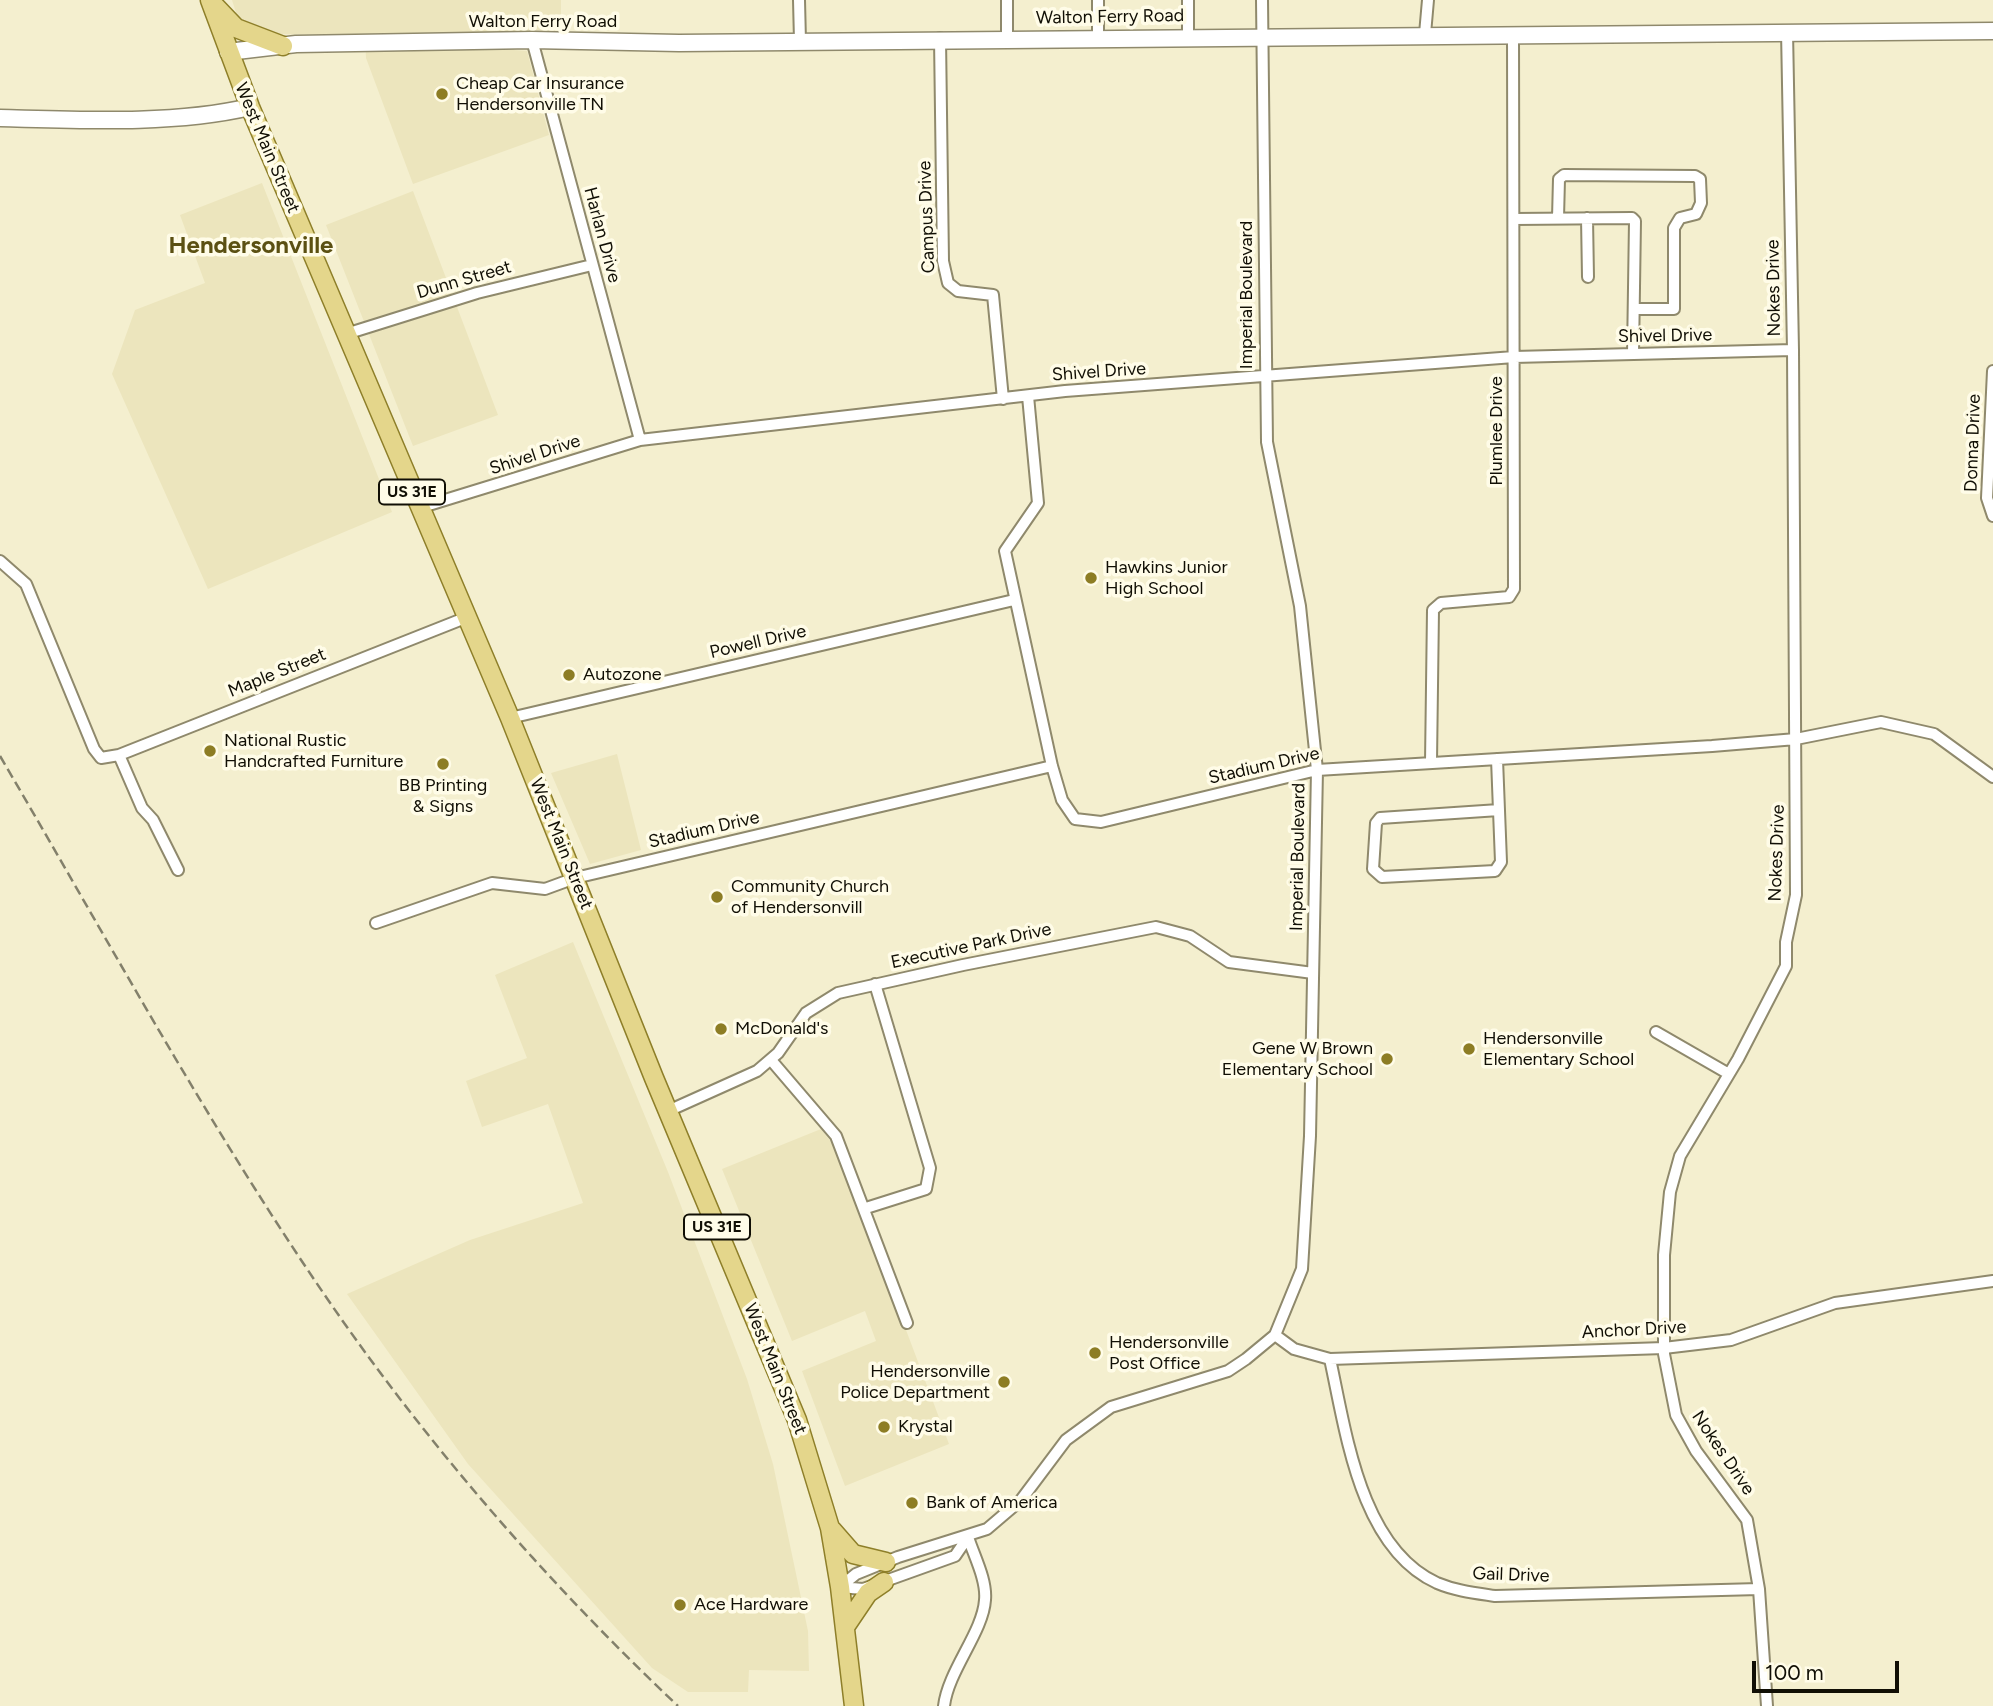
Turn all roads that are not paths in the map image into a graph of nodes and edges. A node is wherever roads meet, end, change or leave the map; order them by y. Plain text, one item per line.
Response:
1 (210, 0) edge
2 (799, 0) edge
3 (1006, 0) edge
4 (1098, 0) edge
5 (1188, 0) edge
6 (1262, 0) edge
7 (1428, 0) edge
8 (1787, 31) junction
9 (1993, 31) edge
10 (1513, 33) junction
11 (1425, 34) junction
12 (1261, 35) junction
13 (1188, 36) junction
14 (1098, 37) junction
15 (940, 38) junction
16 (1007, 38) junction
17 (532, 40) junction
18 (800, 41) junction
19 (283, 46) junction
20 (228, 52) junction
21 (250, 107) junction
22 (0, 118) edge
23 (1558, 218) junction
24 (1587, 218) junction
25 (1514, 219) junction
26 (592, 265) junction
27 (1588, 277) dead end
28 (1634, 309) junction
29 (345, 334) junction
30 (1793, 350) junction
31 (1633, 354) junction
32 (1514, 357) junction
33 (1993, 371) edge
34 (1264, 378) junction
35 (1028, 396) junction
36 (1003, 399) junction
37 (640, 440) junction
38 (419, 508) junction
39 (1993, 516) edge
40 (0, 561) edge
41 (1014, 600) junction
42 (465, 618) junction
43 (510, 718) junction
44 (1796, 739) junction
45 (119, 755) junction
46 (1497, 759) junction
47 (1430, 762) junction
48 (1052, 766) junction
49 (1317, 770) junction
50 (1993, 778) edge
51 (1499, 810) junction
52 (178, 870) dead end
53 (575, 877) junction
54 (376, 923) dead end
55 (1313, 973) junction
56 (875, 984) junction
57 (1656, 1032) dead end
58 (771, 1060) junction
59 (1729, 1074) junction
60 (668, 1111) junction
61 (866, 1208) junction
62 (1993, 1281) edge
63 (907, 1323) dead end
64 (1275, 1335) junction
65 (1664, 1348) junction
66 (1330, 1359) junction
67 (830, 1528) junction
68 (968, 1537) junction
69 (886, 1562) junction
70 (884, 1582) junction
71 (841, 1587) junction
72 (1759, 1589) junction
73 (845, 1627) junction
74 (853, 1706) edge
75 (944, 1706) edge
76 (1767, 1706) edge

1 - 19 main road
1 - 20 main road, West Main Street / US 31E
2 - 18 street
3 - 16 street
4 - 14 street
5 - 13 street
6 - 12 street, Imperial Boulevard
7 - 11 street
8 - 9 street, Walton Ferry Road
8 - 10 street, Walton Ferry Road
8 - 30 street, Nokes Drive
10 - 11 street, Walton Ferry Road
10 - 25 street, Plumlee Drive
11 - 12 street, Walton Ferry Road
12 - 13 street, Walton Ferry Road
12 - 34 street, Imperial Boulevard
13 - 14 street, Walton Ferry Road
14 - 16 street, Walton Ferry Road
15 - 16 street, Walton Ferry Road
15 - 18 street, Walton Ferry Road
15 - 36 street, Campus Drive
17 - 18 street, Walton Ferry Road
17 - 19 street, Walton Ferry Road
17 - 26 street, Harlan Drive
19 - 20 street, Walton Ferry Road
20 - 21 main road, West Main Street / US 31E
21 - 22 street
21 - 29 main road, West Main Street / US 31E
23 - 24 street
23 - 25 street
23 - 28 street
24 - 27 street
24 - 28 street
25 - 32 street, Plumlee Drive
26 - 29 street, Dunn Street
26 - 37 street, Harlan Drive
28 - 31 street
29 - 38 main road, West Main Street / US 31E
30 - 31 street, Shivel Drive
30 - 44 street, Nokes Drive
31 - 32 street, Shivel Drive
32 - 34 street, Shivel Drive
32 - 47 street, Plumlee Drive
33 - 39 street, Donna Drive
34 - 35 street, Shivel Drive
34 - 49 street, Imperial Boulevard
35 - 36 street, Shivel Drive
35 - 41 street
36 - 37 street, Shivel Drive
37 - 38 street, Shivel Drive
38 - 42 main road, West Main Street / US 31E
40 - 45 street, Maple Street
41 - 43 street, Powell Drive
41 - 48 street
42 - 43 main road, West Main Street / US 31E
42 - 45 street, Maple Street
43 - 53 main road, West Main Street / US 31E
44 - 46 street, Stadium Drive
44 - 50 street, Stadium Drive
44 - 59 street, Nokes Drive
45 - 52 street
46 - 47 street, Stadium Drive
46 - 51 street
47 - 49 street, Stadium Drive
48 - 49 street, Stadium Drive
48 - 53 street, Stadium Drive
49 - 55 street, Imperial Boulevard
51 - 51 street
53 - 54 street, Stadium Drive
53 - 60 main road, West Main Street / US 31E
55 - 56 street, Executive Park Drive
55 - 64 street, Imperial Boulevard
56 - 58 street, Executive Park Drive
56 - 61 street
57 - 59 street
58 - 60 street, Executive Park Drive
58 - 61 street
59 - 65 street, Nokes Drive
60 - 67 main road, West Main Street / US 31E
61 - 63 street
62 - 65 street, Anchor Drive
64 - 66 street, Anchor Drive
64 - 68 street
65 - 66 street, Anchor Drive
65 - 72 street, Nokes Drive
66 - 72 street, Gail Drive
67 - 69 main road
67 - 71 main road, West Main Street / US 31E
68 - 69 street
68 - 70 street
68 - 75 street
69 - 71 street
70 - 71 street
70 - 73 main road
71 - 73 main road, West Main Street / US 31E
72 - 76 street, Nokes Drive
73 - 74 main road, West Main Street / US 31E

